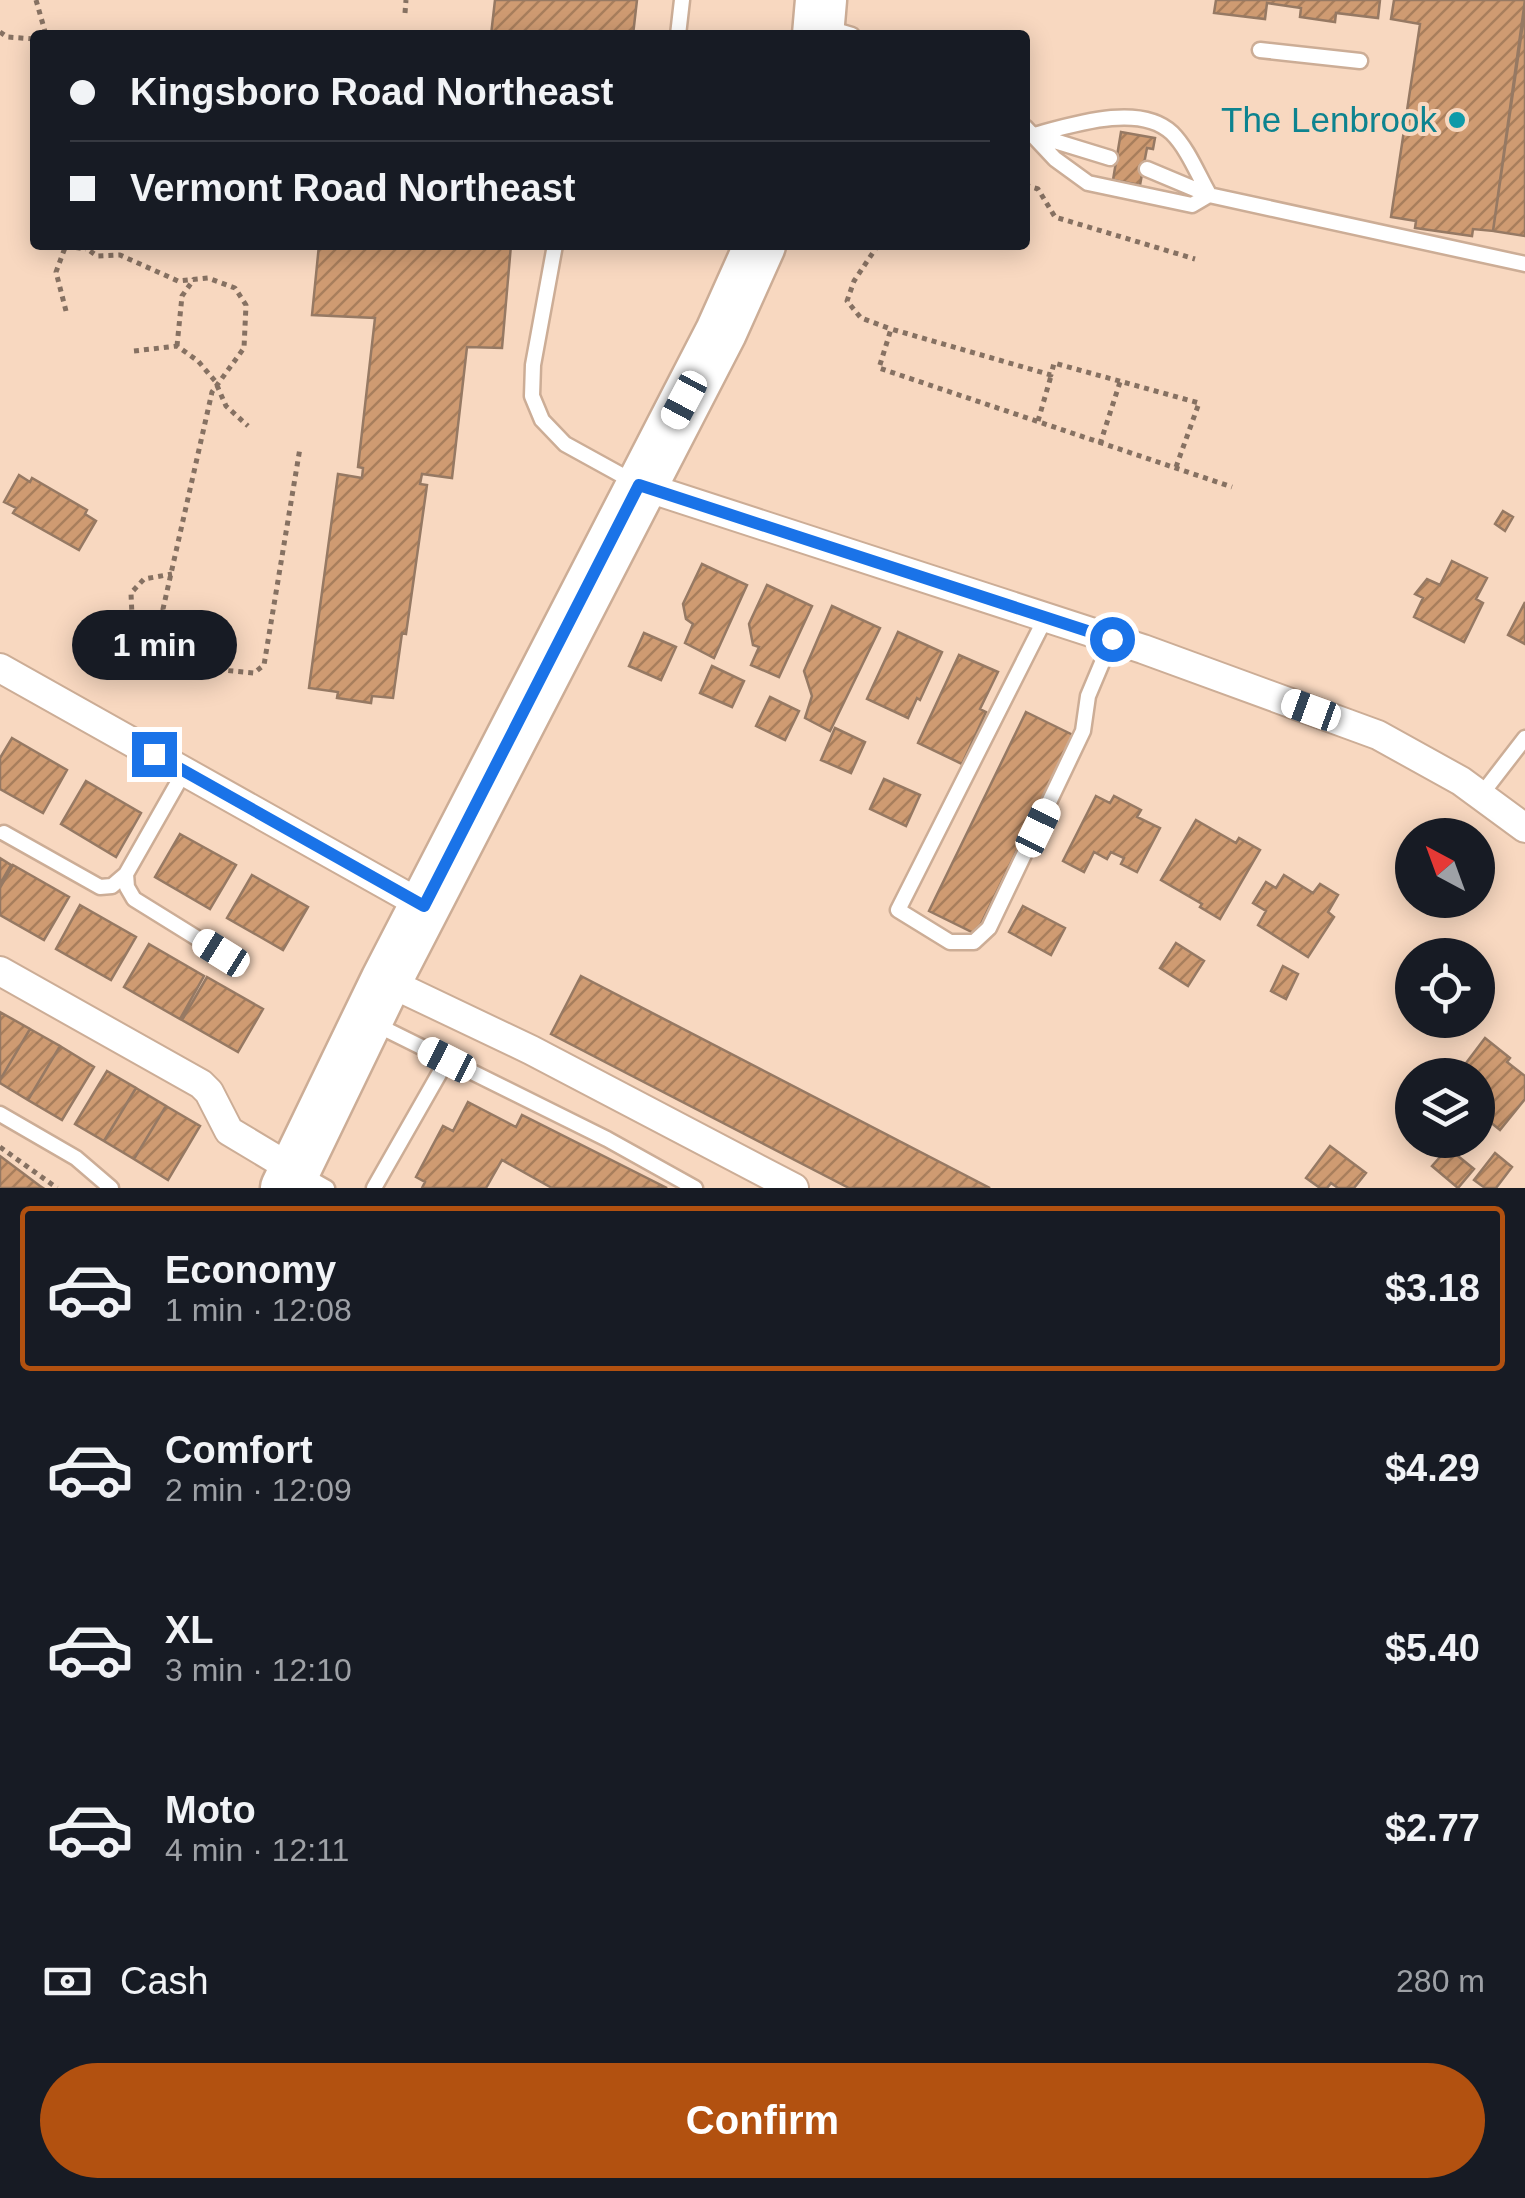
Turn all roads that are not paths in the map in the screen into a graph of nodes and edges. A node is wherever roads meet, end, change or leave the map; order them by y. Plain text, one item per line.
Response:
1 (682, 0) edge
2 (679, 30) edge
3 (1260, 50) dead end
4 (1360, 61) dead end
5 (1030, 131) edge
6 (1110, 158) dead end
7 (1147, 170) dead end
8 (1209, 195) junction
9 (554, 250) edge
10 (758, 250) edge
11 (1525, 264) edge
12 (639, 485) junction
13 (1046, 617) junction
14 (1112, 639) junction
15 (0, 668) edge
16 (1525, 738) edge
17 (184, 772) junction
18 (1481, 796) junction
19 (1525, 828) edge
20 (4, 833) dead end
21 (126, 874) junction
22 (424, 906) junction
23 (221, 953) dead end
24 (0, 971) edge
25 (376, 1000) junction
26 (447, 1060) junction
27 (0, 1114) edge
28 (302, 1182) edge
29 (112, 1188) edge
30 (374, 1188) edge
31 (694, 1188) edge
32 (794, 1188) edge

1 - 2 lane
3 - 4 lane
5 - 6 lane
5 - 8 lane
5 - 8 lane
7 - 8 lane
8 - 11 lane
9 - 12 lane
10 - 12 highway
12 - 13 street
12 - 22 highway
13 - 14 street
13 - 14 lane
14 - 18 street
15 - 17 street
16 - 18 lane
17 - 21 lane
17 - 22 street
18 - 19 street
20 - 21 lane
21 - 23 lane
22 - 25 highway
24 - 28 street
25 - 26 lane
25 - 28 highway
25 - 32 street
26 - 30 lane
26 - 31 lane
27 - 29 lane

